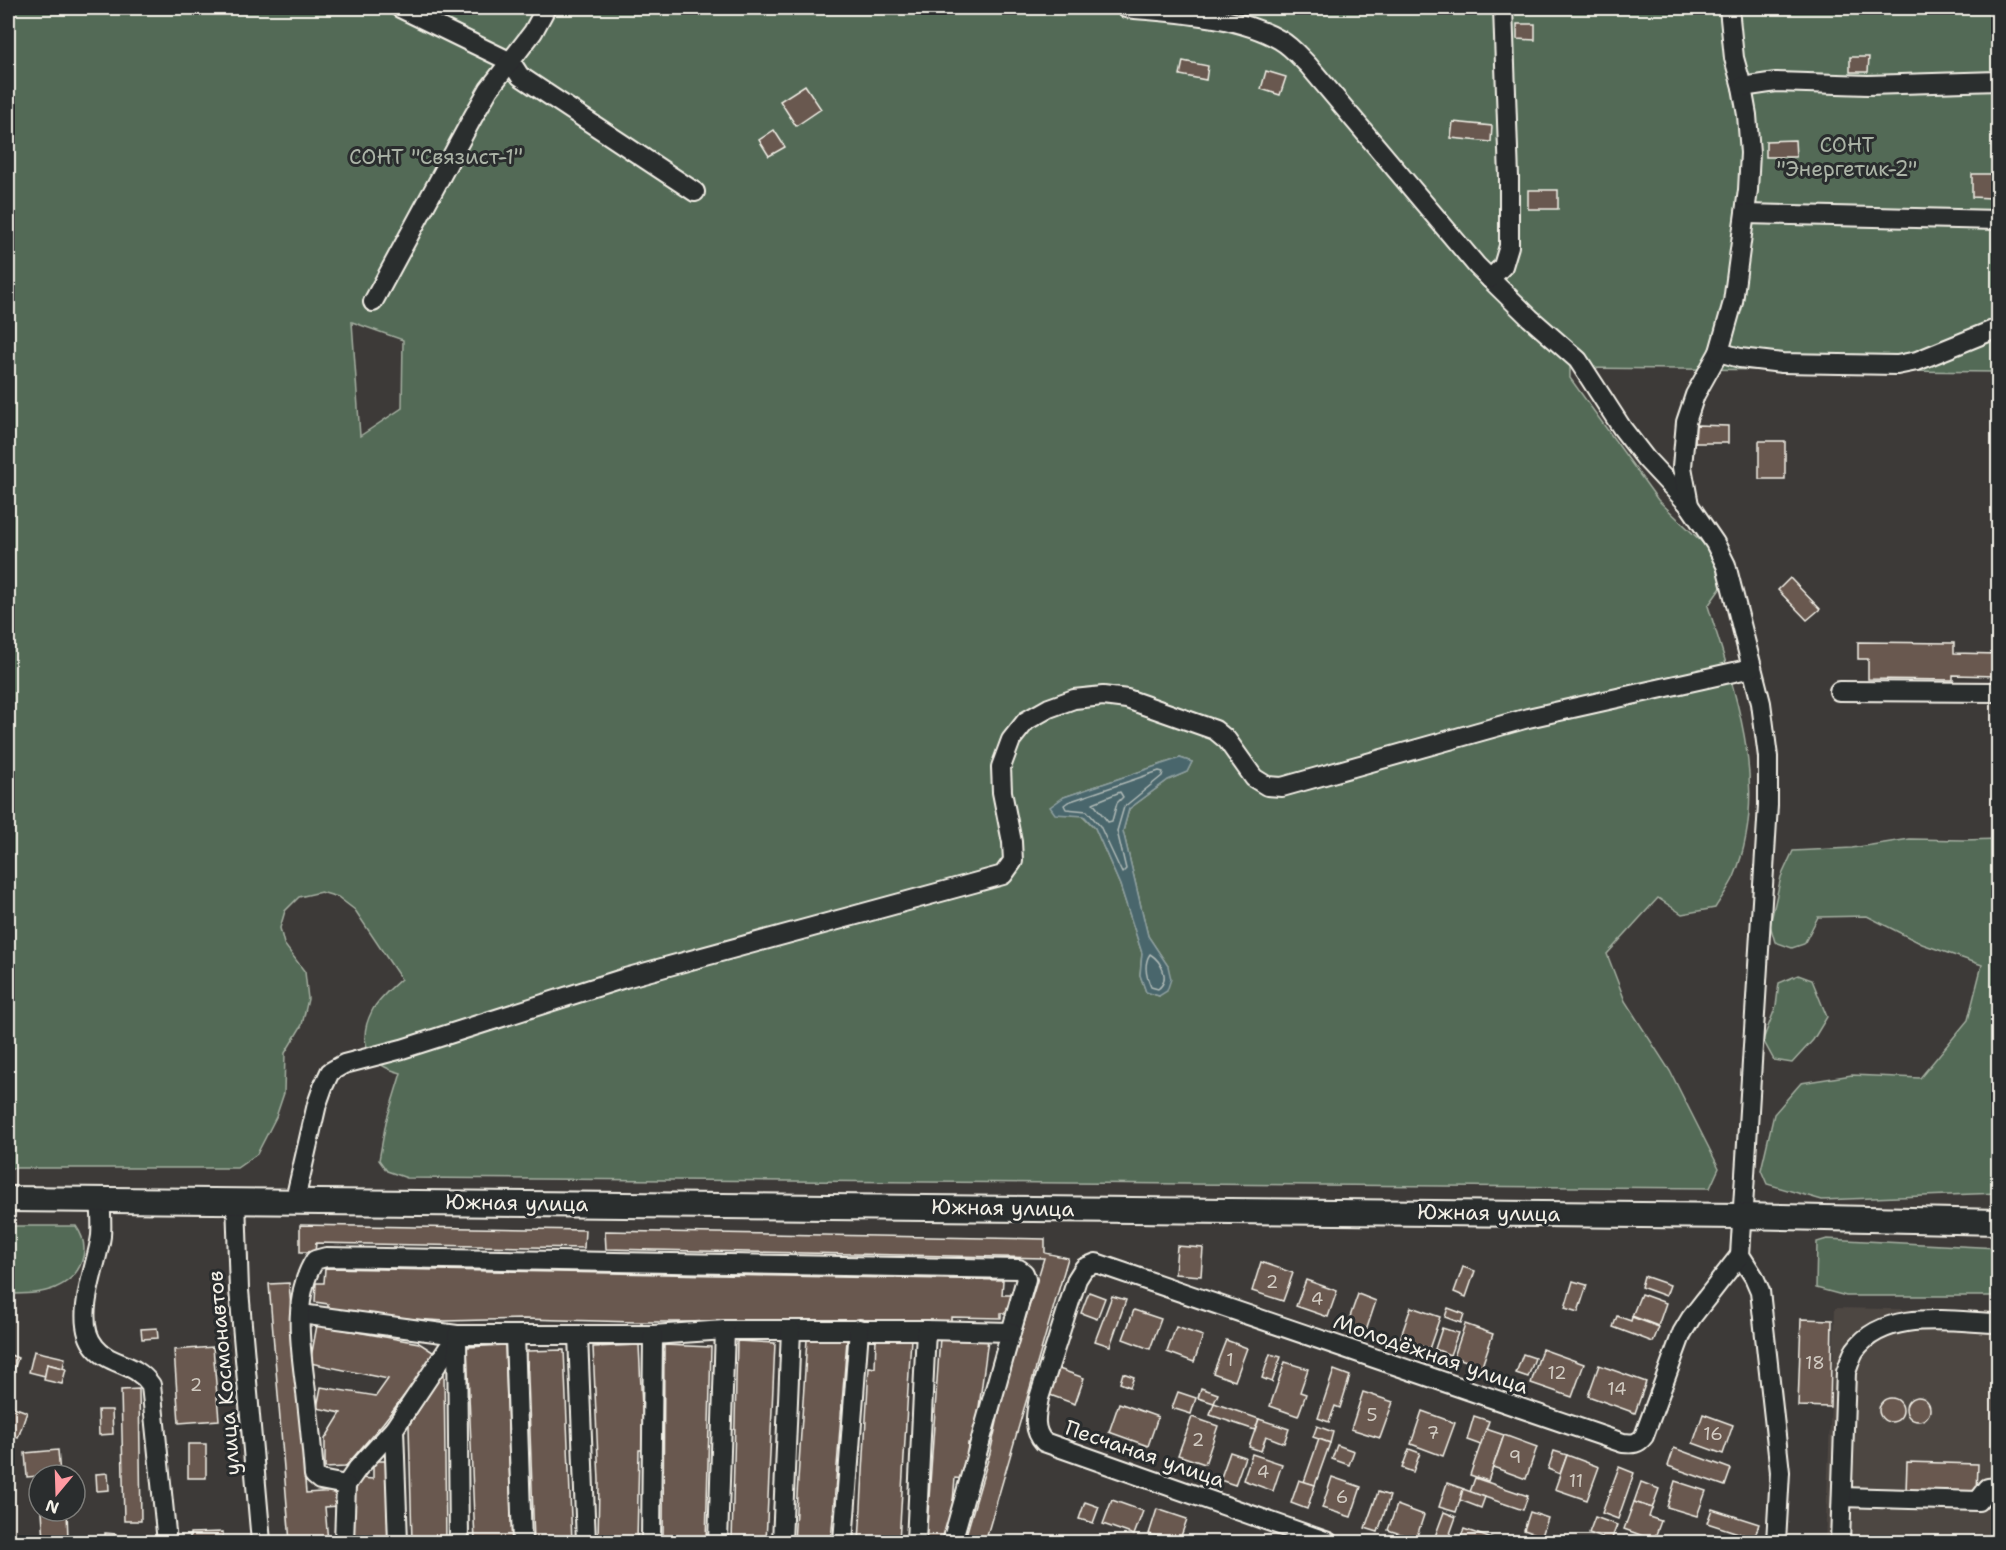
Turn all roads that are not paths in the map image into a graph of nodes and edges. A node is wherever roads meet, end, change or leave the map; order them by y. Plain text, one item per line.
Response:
1 (400, 8) edge
2 (546, 8) edge
3 (1126, 8) edge
4 (1503, 8) edge
5 (1729, 8) edge
6 (1219, 13) edge
7 (511, 62) junction
8 (1998, 81) edge
9 (1742, 87) junction
10 (695, 192) dead end
11 (1744, 214) junction
12 (1998, 220) edge
13 (1490, 279) junction
14 (373, 302) dead end
15 (1998, 328) edge
16 (1719, 352) junction
17 (1689, 504) junction
18 (1752, 668) junction
19 (1839, 691) dead end
20 (1998, 692) edge
21 (8, 1198) edge
22 (100, 1199) junction
23 (236, 1200) junction
24 (295, 1200) junction
25 (1741, 1216) junction
26 (1998, 1222) edge
27 (1740, 1255) junction
28 (301, 1314) junction
29 (1998, 1323) edge
30 (859, 1329) junction
31 (724, 1330) junction
32 (791, 1330) junction
33 (926, 1330) junction
34 (1011, 1332) junction
35 (457, 1335) junction
36 (515, 1335) junction
37 (578, 1335) junction
38 (653, 1335) junction
39 (1056, 1346) joint
40 (394, 1429) junction
41 (346, 1485) junction
42 (1998, 1487) edge
43 (1842, 1497) junction
44 (167, 1542) edge
45 (261, 1542) edge
46 (344, 1542) edge
47 (398, 1542) edge
48 (459, 1542) edge
49 (522, 1542) edge
50 (586, 1542) edge
51 (651, 1542) edge
52 (718, 1542) edge
53 (782, 1542) edge
54 (843, 1542) edge
55 (916, 1542) edge
56 (952, 1542) edge
57 (1328, 1542) edge
58 (1776, 1542) edge
59 (1840, 1542) edge

1 - 7 street
2 - 7 street
3 - 6 street
4 - 13 street
5 - 9 street
6 - 13 street
7 - 10 street
7 - 14 street
8 - 9 street
9 - 11 street
11 - 12 street
11 - 16 street
13 - 17 street
15 - 16 street
16 - 17 street
17 - 18 street
18 - 24 street
18 - 25 street
19 - 20 street
21 - 22 main road, Южная улица
22 - 23 main road, Южная улица
22 - 44 street
23 - 24 main road, Южная улица
23 - 45 street, улица Космонавтов
24 - 25 main road, Южная улица
25 - 26 main road, Южная улица
25 - 27 street
27 - 39 street, Молодёжная улица
27 - 58 street
28 - 34 street
28 - 35 street
28 - 41 street
29 - 43 street
30 - 32 street
30 - 33 street
30 - 54 street
31 - 32 street
31 - 38 street
31 - 52 street
32 - 53 street
33 - 34 street
33 - 55 street
34 - 56 street
35 - 36 street
35 - 40 street
35 - 48 street
36 - 37 street
36 - 49 street
37 - 38 street
37 - 50 street
38 - 51 street
39 - 57 street, Песчаная улица
40 - 41 street
40 - 47 street
41 - 46 street
42 - 43 street
43 - 59 street

